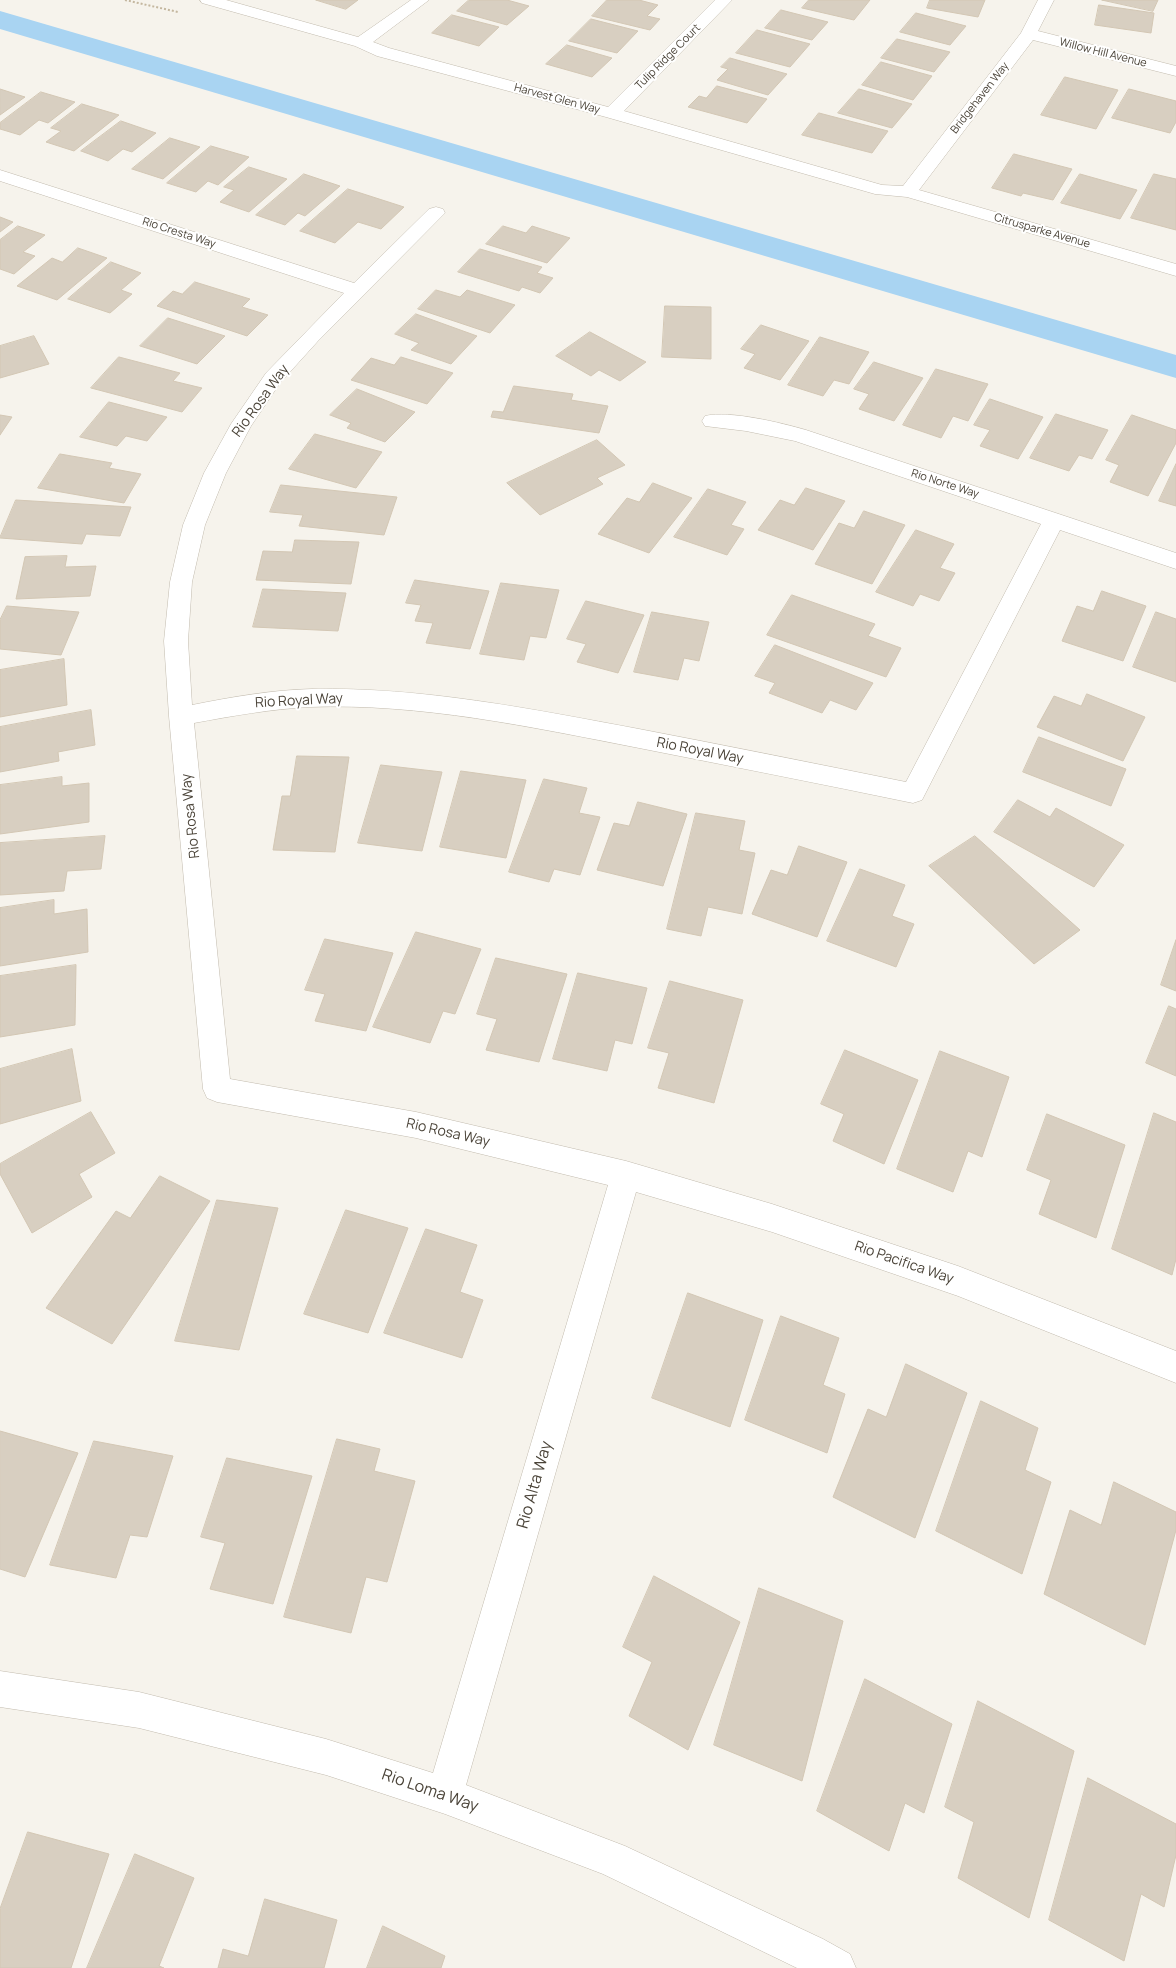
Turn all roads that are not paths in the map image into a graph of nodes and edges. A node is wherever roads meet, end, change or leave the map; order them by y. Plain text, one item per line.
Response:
1 (208, 0) edge
2 (421, 0) edge
3 (724, 0) edge
4 (1046, 0) edge
5 (1029, 34) junction
6 (361, 43) junction
7 (1176, 71) edge
8 (612, 113) junction
9 (0, 175) edge
10 (908, 192) junction
11 (436, 213) dead end
12 (1176, 270) edge
13 (358, 291) junction
14 (712, 421) dead end
15 (1054, 520) junction
16 (1176, 561) edge
17 (181, 716) junction
18 (626, 1175) junction
19 (1176, 1367) edge
20 (0, 1689) edge
21 (444, 1795) junction
22 (836, 1968) edge

1 - 6 street, Harvest Glen Way
2 - 6 street
3 - 8 street, Tulip Ridge Court
4 - 5 street, Bridgehaven Way
5 - 7 street, Willow Hill Avenue
5 - 10 street, Bridgehaven Way
6 - 8 street, Harvest Glen Way
8 - 10 street, Harvest Glen Way
9 - 13 street, Rio Cresta Way
10 - 12 street, Citrusparke Avenue
11 - 13 street, Rio Rosa Way
13 - 17 street, Rio Rosa Way
14 - 15 street, Rio Norte Way
15 - 16 street, Rio Norte Way
15 - 17 street, Rio Royal Way
17 - 18 street, Rio Rosa Way
18 - 19 street, Rio Pacifica Way
18 - 21 street, Rio Alta Way
20 - 21 street, Rio Loma Way
21 - 22 street, Rio Loma Way

